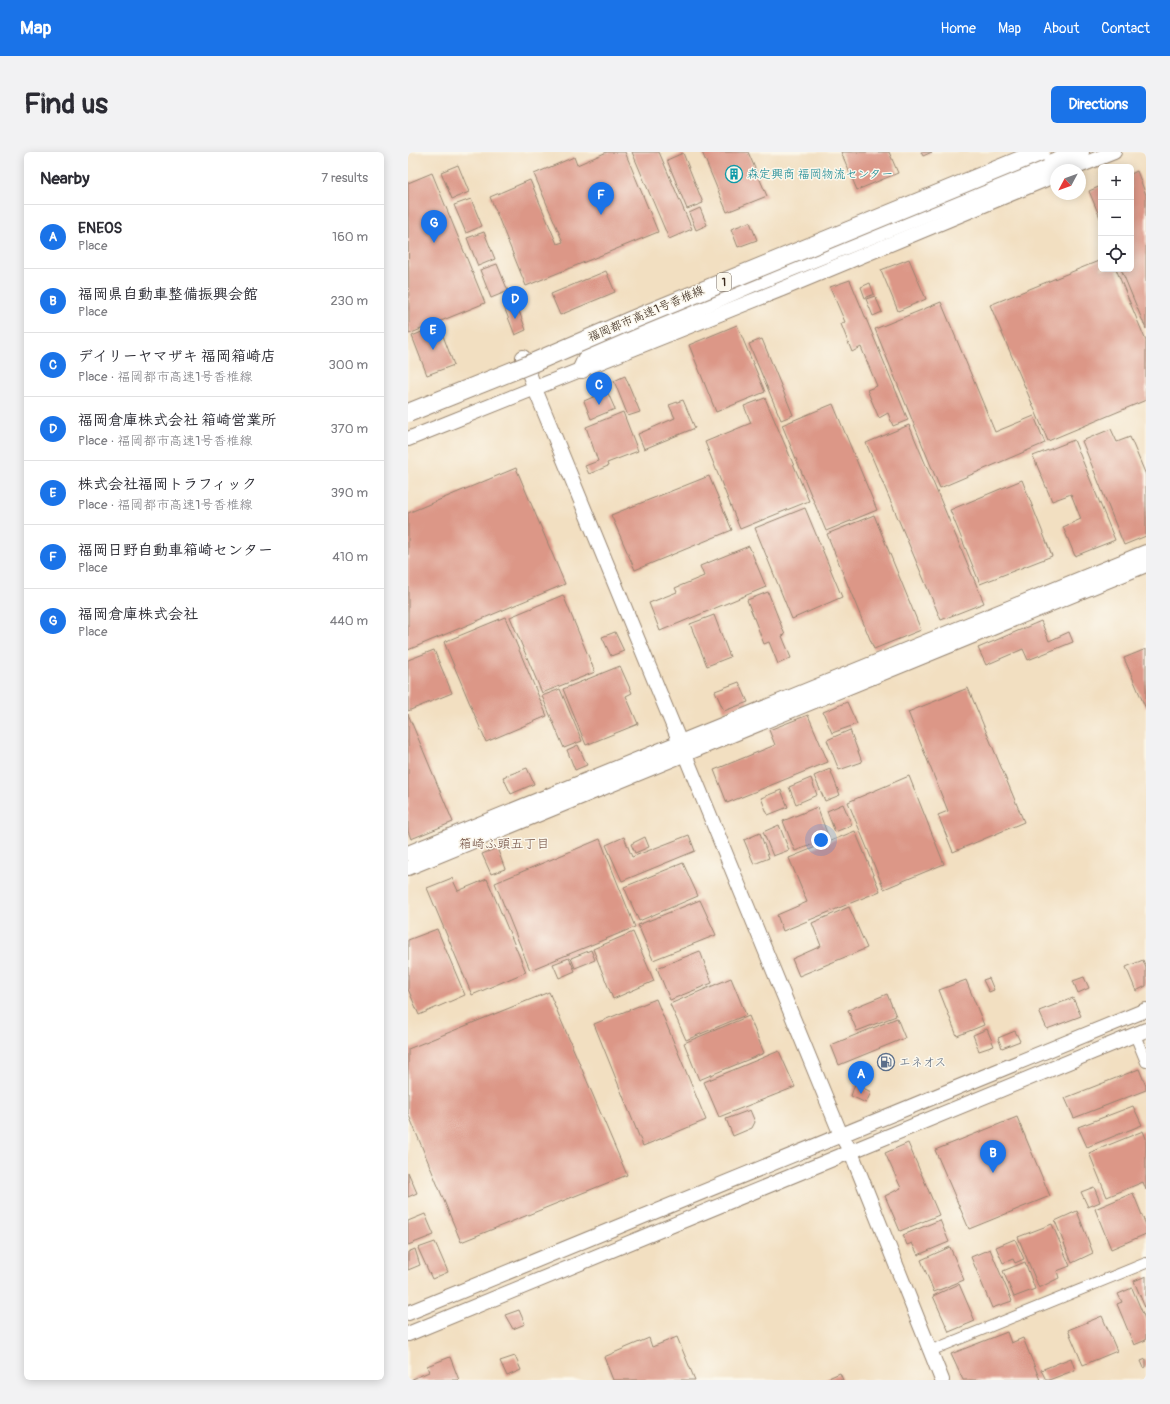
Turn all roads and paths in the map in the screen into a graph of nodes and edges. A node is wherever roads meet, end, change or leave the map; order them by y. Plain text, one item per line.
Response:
1 (1022, 152) edge
2 (1028, 152) edge
3 (1040, 152) edge
4 (1080, 152) edge
5 (1114, 152) edge
6 (1084, 164) edge
7 (1050, 177) edge
8 (524, 357) junction
9 (582, 369) junction
10 (535, 389) junction
11 (408, 406) edge
12 (408, 409) edge
13 (408, 413) edge
14 (408, 439) edge
15 (1146, 552) edge
16 (1146, 564) edge
17 (683, 748) junction
18 (408, 854) edge
19 (408, 868) edge
20 (1146, 1010) edge
21 (1140, 1033) edge
22 (1146, 1062) edge
23 (841, 1135) junction
24 (851, 1152) junction
25 (1146, 1263) edge
26 (408, 1313) edge
27 (408, 1334) edge
28 (930, 1351) junction
29 (942, 1380) edge

1 - 8 street
2 - 12 highway, 福岡都市高速1号香椎線 / 1
3 - 13 highway, 福岡都市高速1号香椎線 / 1, bridge
4 - 9 highway
5 - 6 street
7 - 9 street
8 - 10 street
8 - 11 street
9 - 10 street
10 - 14 street
10 - 17 street
15 - 17 street
16 - 17 street
17 - 18 street
17 - 19 street
17 - 23 street
20 - 23 street
21 - 22 street
21 - 24 street
23 - 24 street
23 - 26 street
24 - 27 street
24 - 28 street
25 - 28 street
28 - 29 street

